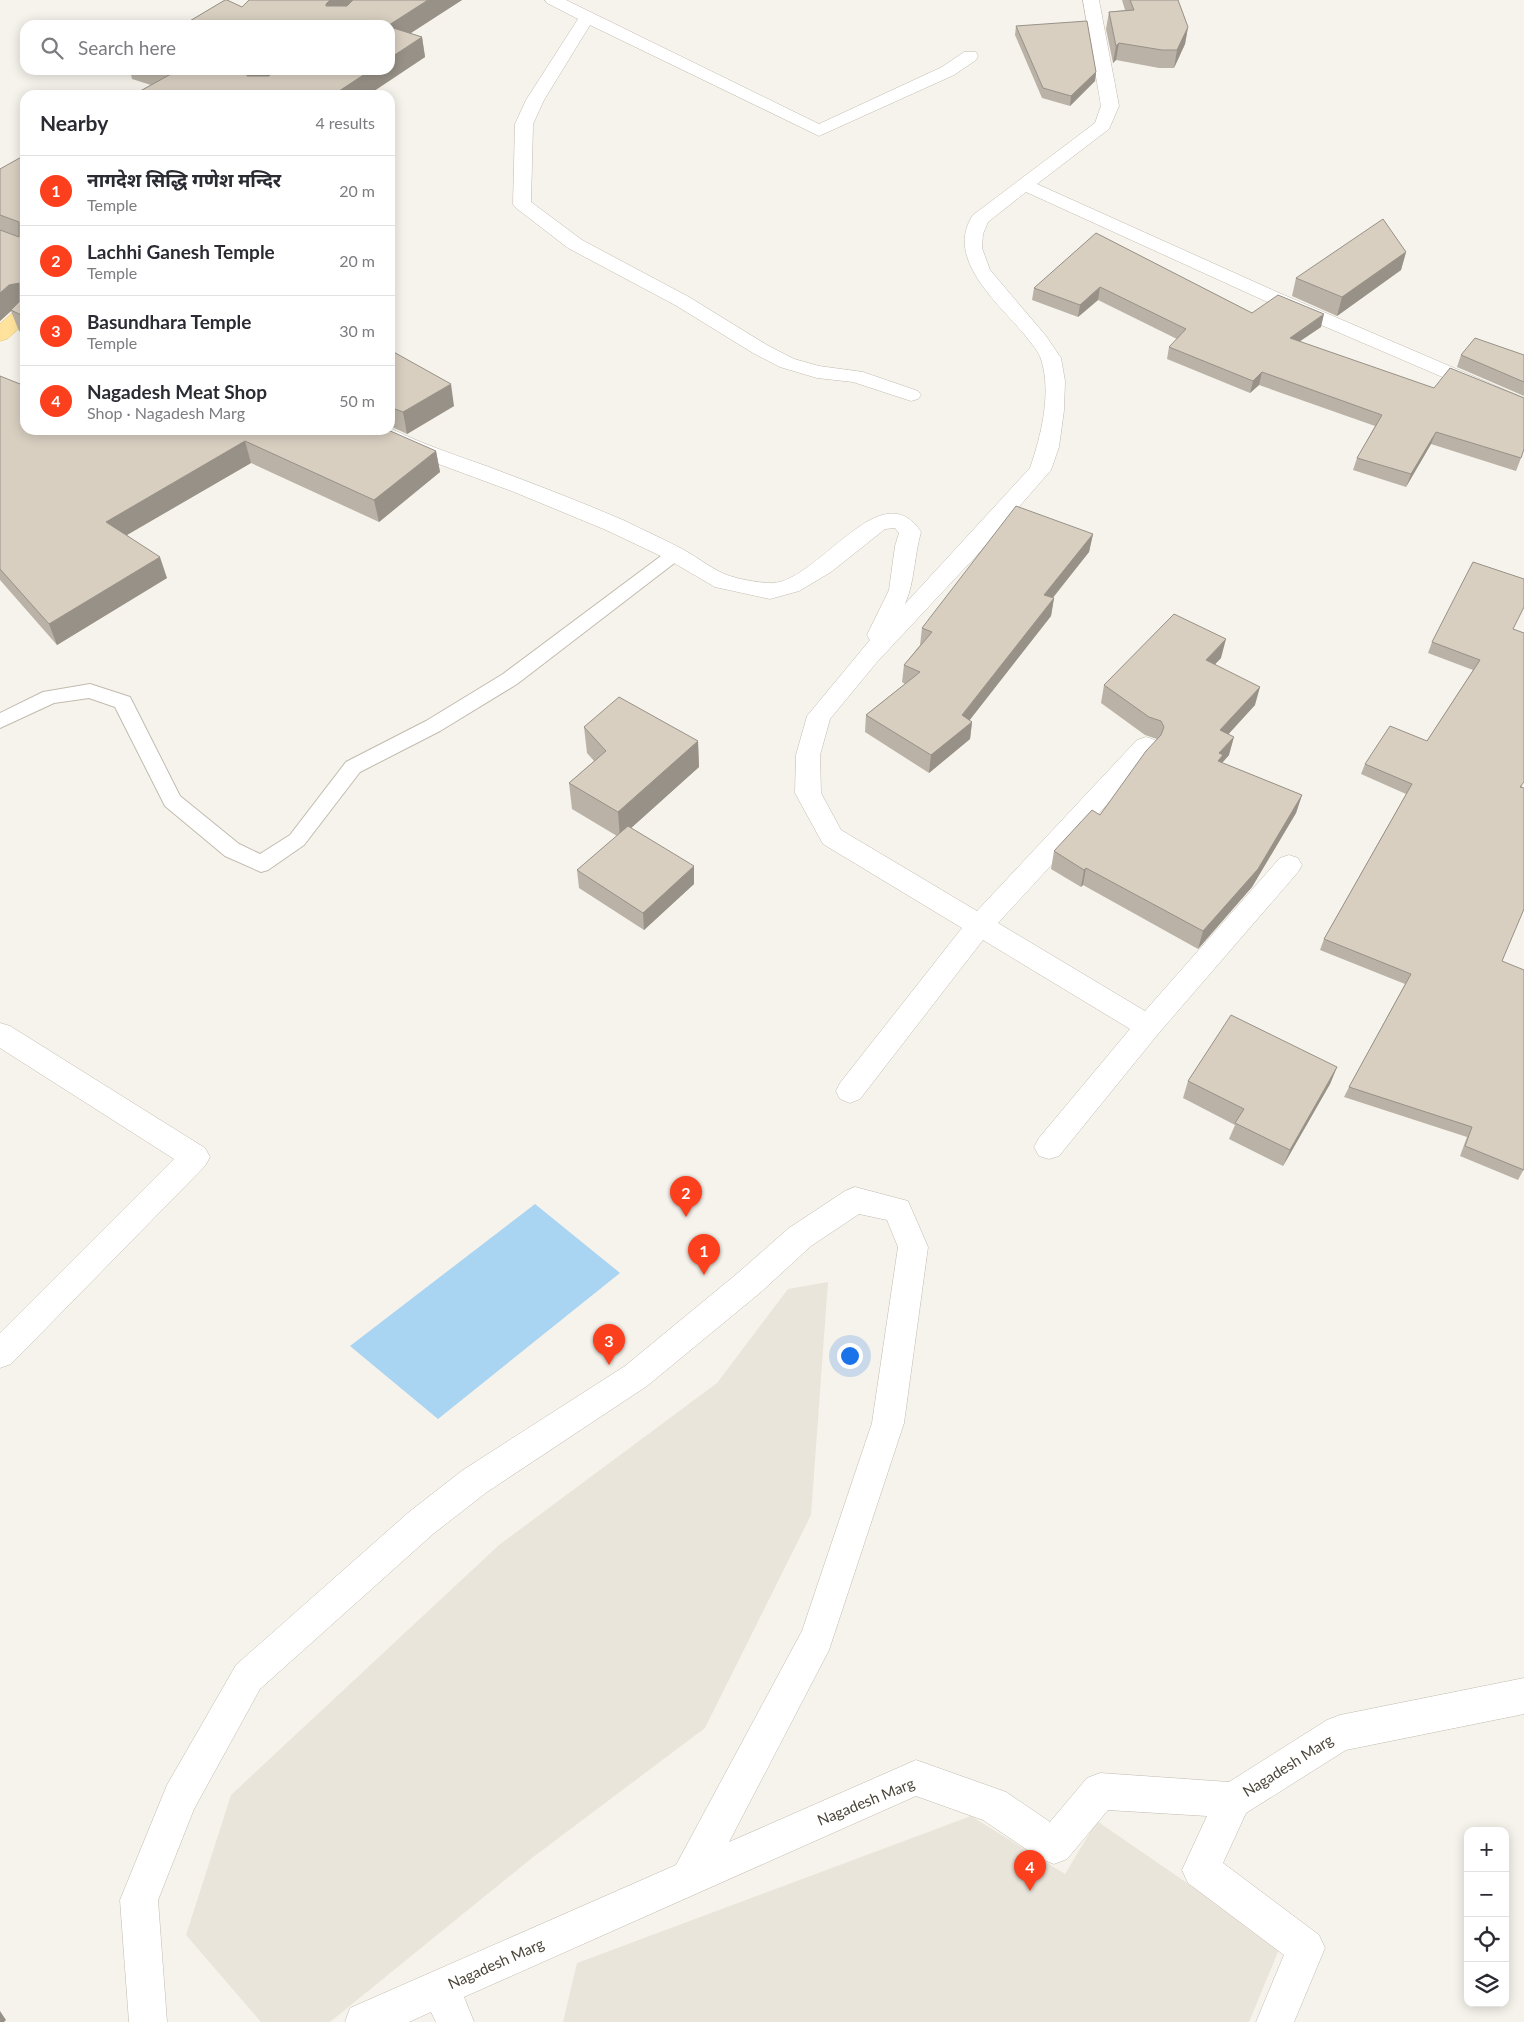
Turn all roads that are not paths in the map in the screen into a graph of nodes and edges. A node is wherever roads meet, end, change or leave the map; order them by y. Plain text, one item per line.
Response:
1 (553, 0) edge
2 (1091, 0) edge
3 (587, 17) junction
4 (970, 56) dead end
5 (1025, 185) junction
6 (20, 317) edge
7 (0, 336) edge
8 (910, 395) dead end
9 (1524, 406) edge
10 (388, 435) edge
11 (675, 554) junction
12 (869, 656) junction
13 (0, 721) edge
14 (1146, 746) dead end
15 (1289, 865) dead end
16 (979, 926) junction
17 (1148, 1026) junction
18 (0, 1034) edge
19 (850, 1091) dead end
20 (1049, 1147) dead end
21 (0, 1354) edge
22 (1524, 1696) edge
23 (1233, 1800) junction
24 (689, 1879) junction
25 (448, 2005) edge
26 (148, 2022) edge
27 (364, 2022) edge
28 (1275, 2022) edge

1 - 3 street
2 - 5 street
3 - 4 street
3 - 8 street
5 - 9 street
5 - 12 street
6 - 7 main road
10 - 11 street
11 - 12 street
11 - 13 lane
12 - 16 street
14 - 16 street
15 - 17 street
16 - 17 street
16 - 19 street
17 - 20 street
18 - 21 street
22 - 23 street, Nagadesh Marg
23 - 24 street, Nagadesh Marg
23 - 28 street
24 - 25 street, Nagadesh Marg
24 - 26 street
25 - 27 street, Nagadesh Marg

